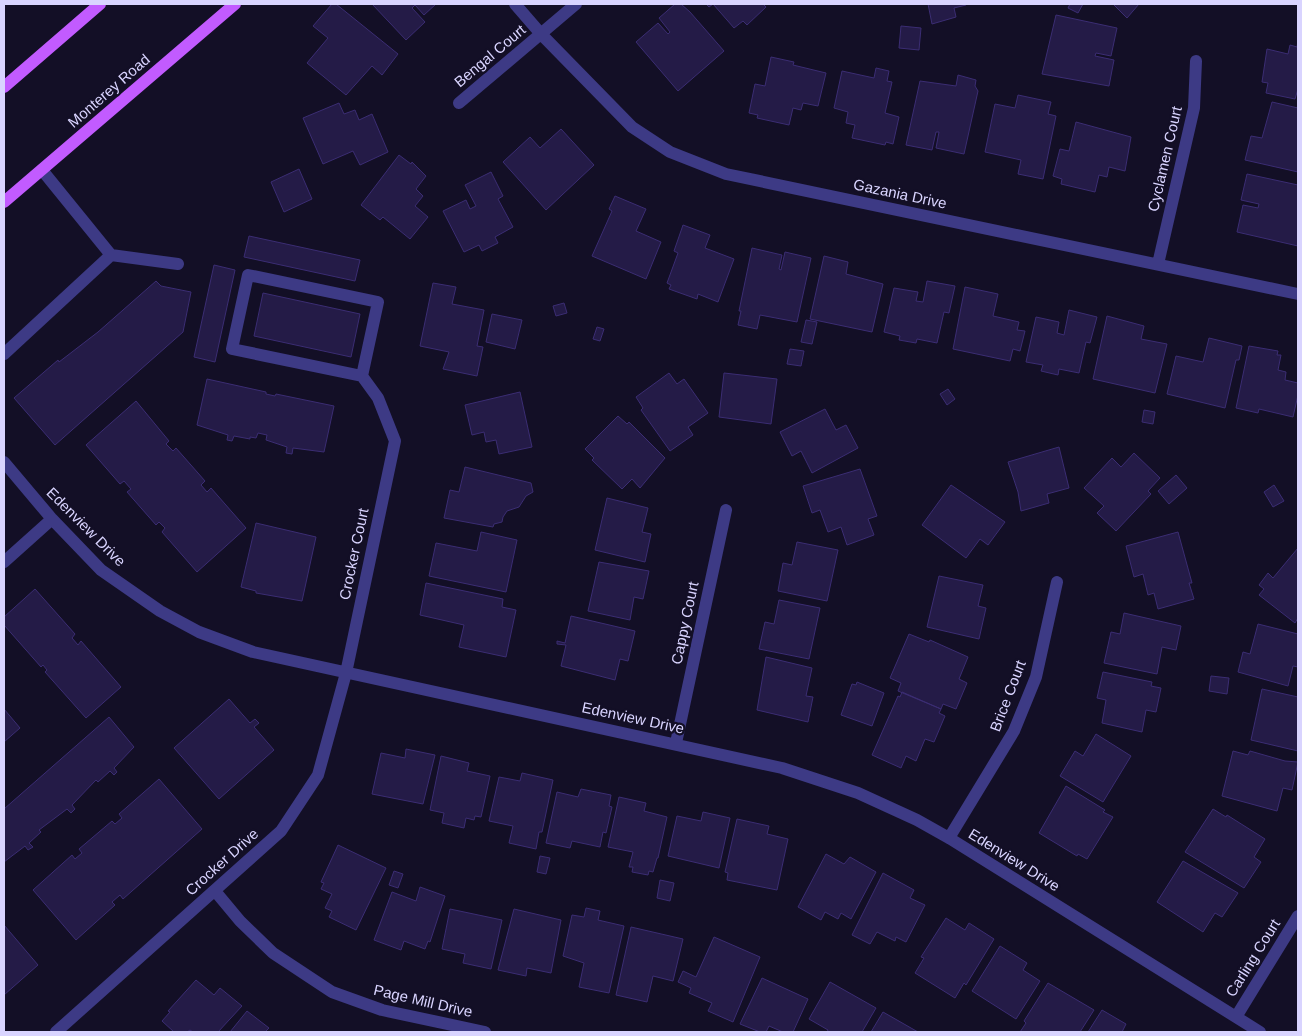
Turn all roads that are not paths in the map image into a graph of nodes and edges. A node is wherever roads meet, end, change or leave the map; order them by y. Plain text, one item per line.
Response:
1 (100, 4) edge
2 (235, 4) edge
3 (515, 4) edge
4 (576, 4) edge
5 (541, 34) junction
6 (1196, 61) dead end
7 (4, 87) edge
8 (459, 103) dead end
9 (42, 170) junction
10 (4, 202) edge
11 (111, 255) junction
12 (178, 264) dead end
13 (1158, 264) junction
14 (1298, 294) edge
15 (4, 354) edge
16 (362, 376) junction
17 (4, 462) edge
18 (726, 510) dead end
19 (52, 518) junction
20 (4, 562) edge
21 (1057, 582) dead end
22 (346, 673) junction
23 (676, 743) junction
24 (949, 838) junction
25 (215, 891) junction
26 (1298, 916) edge
27 (1236, 1017) junction
28 (56, 1032) edge
29 (485, 1032) edge
30 (1260, 1032) edge

1 - 7 main road
2 - 9 main road, Monterey Road
3 - 5 street, Gazania Drive
4 - 5 street, Bengal Court
5 - 8 street, Bengal Court
5 - 13 street, Gazania Drive
6 - 13 street, Cyclamen Court
9 - 10 main road, Monterey Road
9 - 11 street
11 - 12 street
11 - 15 street
13 - 14 street, Gazania Drive
16 - 16 street
16 - 22 street, Crocker Court
17 - 19 street, Edenview Drive
18 - 23 street, Cappy Court
19 - 20 street
19 - 22 street, Edenview Drive
21 - 24 street, Brice Court
22 - 23 street, Edenview Drive
22 - 25 street, Crocker Drive
23 - 24 street, Edenview Drive
24 - 27 street, Edenview Drive
25 - 28 street, Crocker Drive
25 - 29 street, Page Mill Drive
26 - 27 street, Carling Court
27 - 30 street, Edenview Drive

